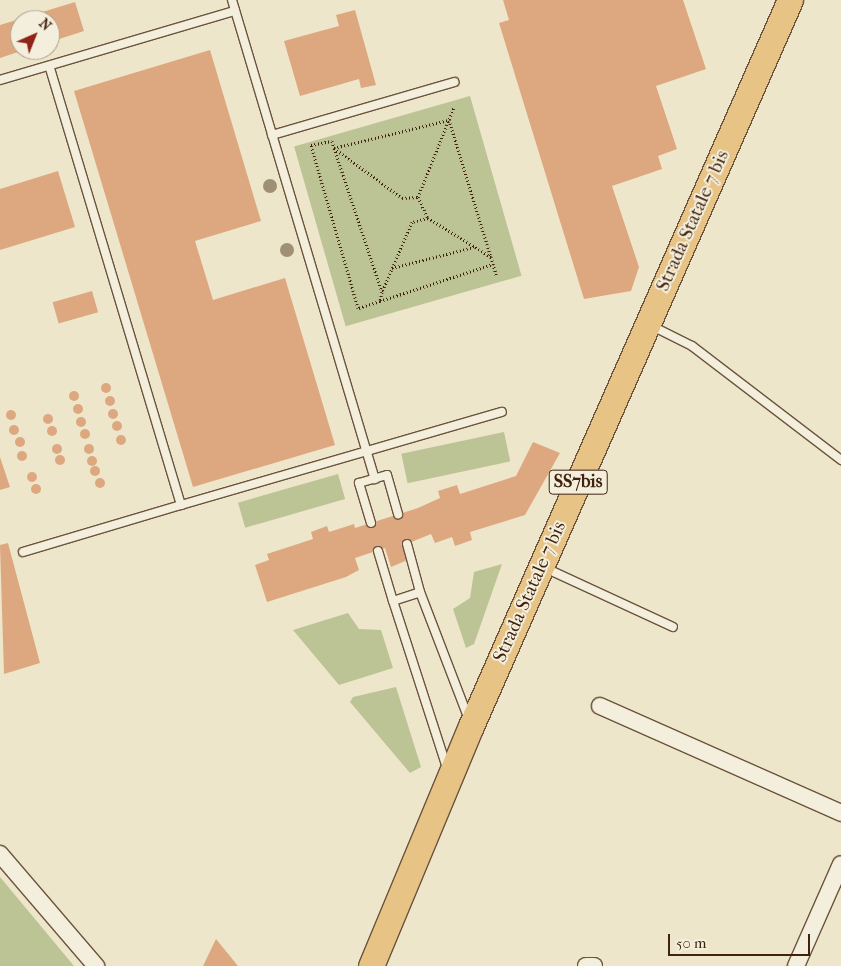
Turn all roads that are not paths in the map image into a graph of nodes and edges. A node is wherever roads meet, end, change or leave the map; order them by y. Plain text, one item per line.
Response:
1 (232, 0) edge
2 (790, 0) edge
3 (235, 10) junction
4 (49, 66) junction
5 (0, 80) edge
6 (454, 82) dead end
7 (272, 135) junction
8 (648, 324) junction
9 (502, 412) dead end
10 (366, 450) junction
11 (841, 460) edge
12 (375, 479) junction
13 (181, 505) junction
14 (398, 514) dead end
15 (371, 523) dead end
16 (407, 544) dead end
17 (378, 551) dead end
18 (24, 552) dead end
19 (541, 566) junction
20 (420, 592) junction
21 (393, 601) junction
22 (672, 627) dead end
23 (600, 706) dead end
24 (471, 726) junction
25 (450, 777) junction
26 (841, 813) edge
27 (0, 854) edge
28 (841, 864) edge
29 (96, 966) edge
30 (371, 966) edge
31 (586, 966) edge
32 (594, 966) edge
33 (796, 966) edge

1 - 3 lane
2 - 8 main road, Strada Statale 7 bis / SS7bis
3 - 4 lane
3 - 7 lane
4 - 5 lane
4 - 13 lane
6 - 7 lane
7 - 10 lane
8 - 11 lane
8 - 19 main road, Strada Statale 7 bis / SS7bis
9 - 10 lane
10 - 12 lane
10 - 13 lane
12 - 14 lane
12 - 15 lane
13 - 18 lane
16 - 20 lane
17 - 21 lane
19 - 22 lane
19 - 24 main road, Strada Statale 7 bis / SS7bis
20 - 21 lane
20 - 24 lane
21 - 25 lane
23 - 26 street
24 - 25 main road, Strada Statale 7 bis / SS7bis
25 - 30 main road, Strada Statale 7 bis / SS7bis
27 - 29 street
28 - 33 street
31 - 32 street

